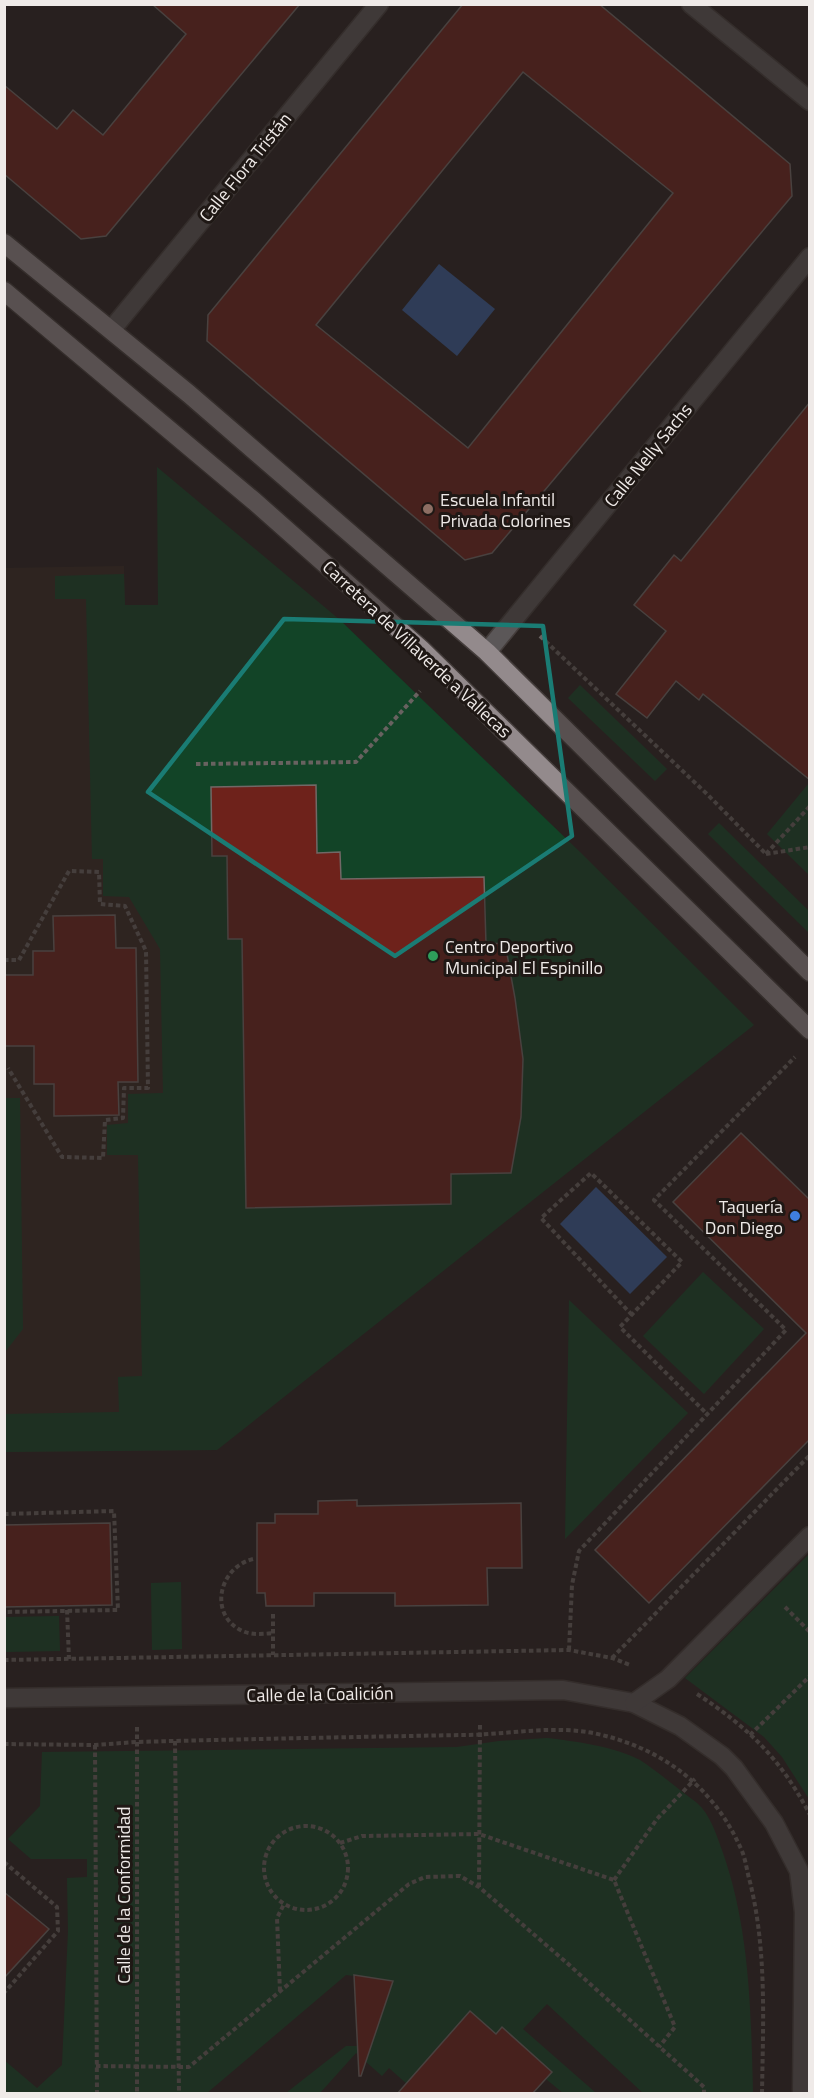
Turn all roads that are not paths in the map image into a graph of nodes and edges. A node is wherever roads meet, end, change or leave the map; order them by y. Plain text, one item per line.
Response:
1 (379, 4) edge
2 (691, 4) edge
3 (810, 101) edge
4 (4, 243) edge
5 (810, 257) edge
6 (4, 291) edge
7 (112, 330) junction
8 (487, 652) junction
9 (810, 972) edge
10 (810, 1030) edge
11 (810, 1536) edge
12 (4, 1698) edge
13 (634, 1703) junction
14 (802, 2094) edge

1 - 7 street, Calle Flora Tristán
2 - 3 street
4 - 7 main road
5 - 8 street, Calle Nelly Sachs
6 - 10 main road, Carretera de Villaverde a Vallecas
7 - 8 main road
8 - 9 main road
11 - 13 street
12 - 13 street, Calle de la Coalición
13 - 14 street, Calle de la Coalición

